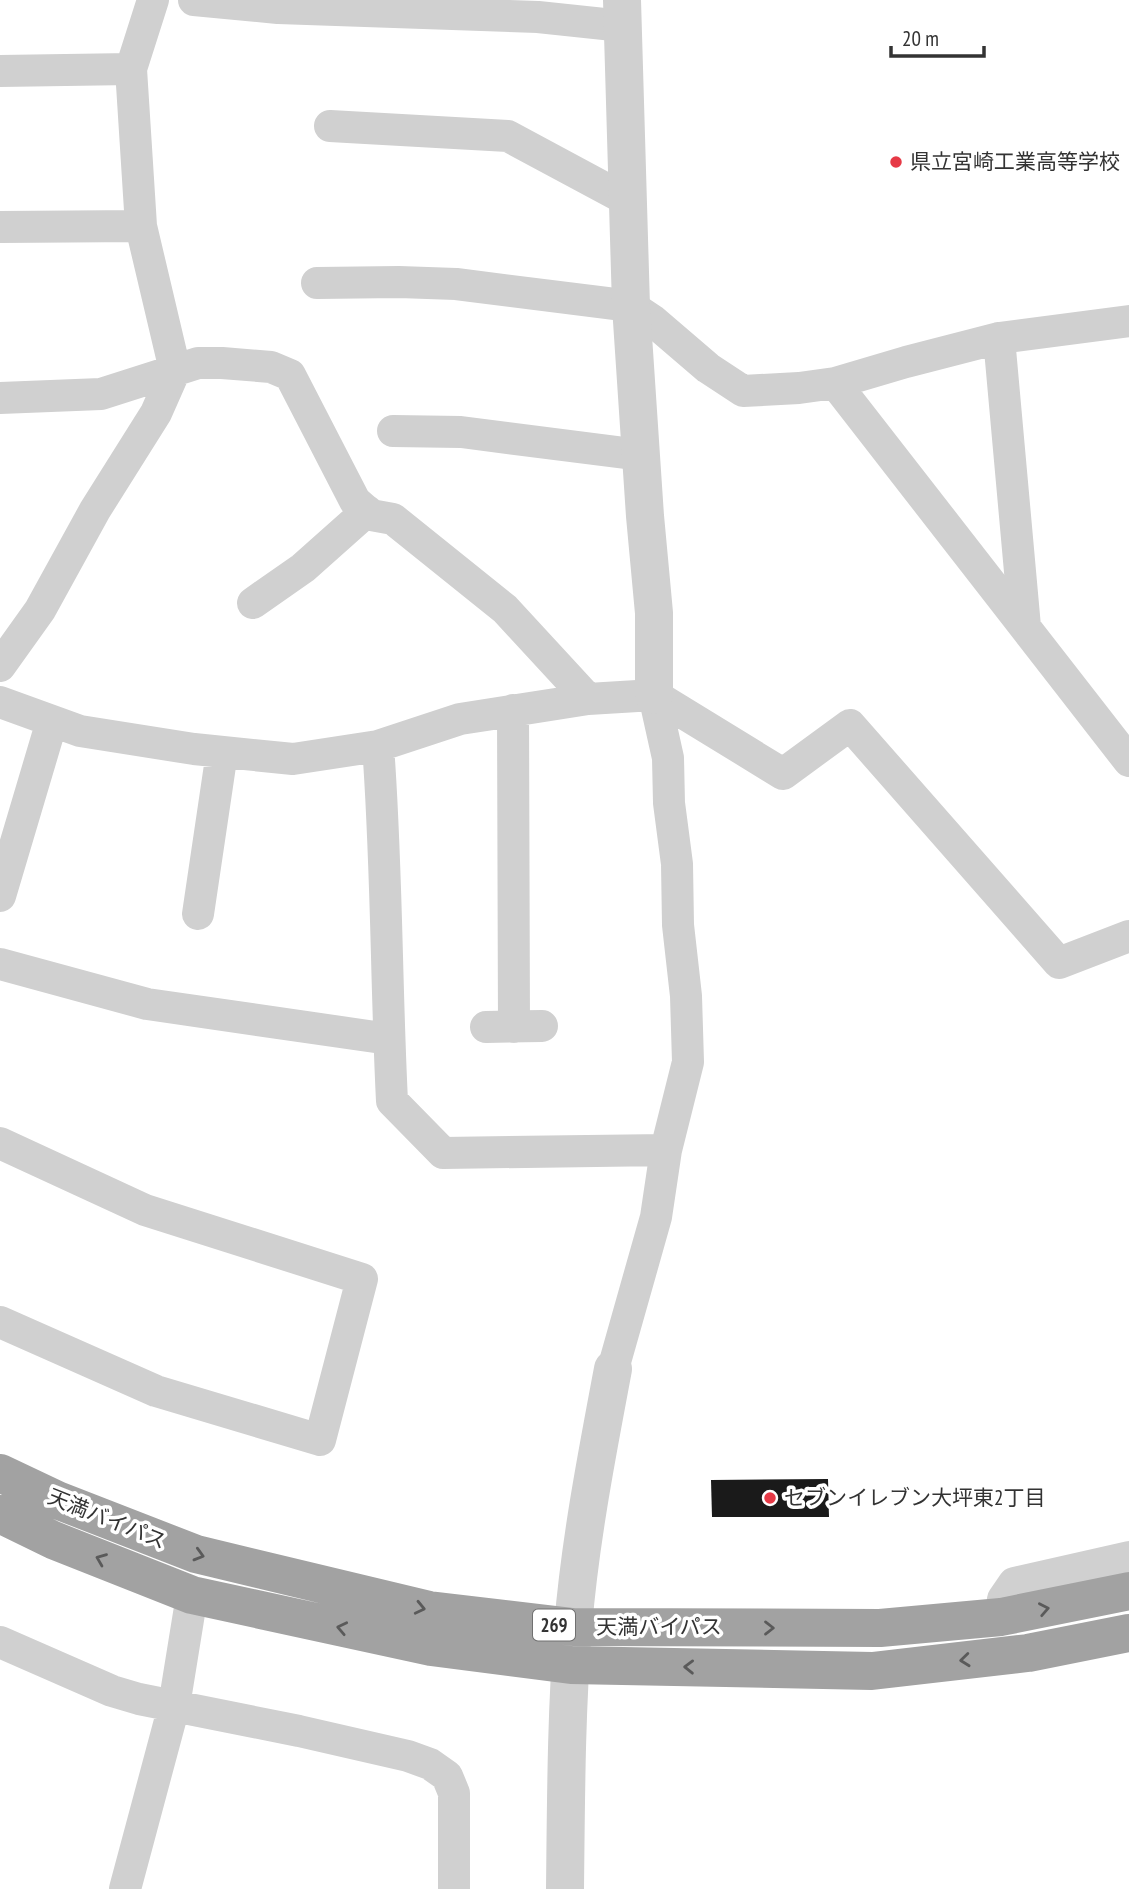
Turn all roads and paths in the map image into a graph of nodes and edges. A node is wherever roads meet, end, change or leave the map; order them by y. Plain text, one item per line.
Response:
1 (153, 0) edge
2 (194, 0) edge
3 (622, 13) edge
4 (131, 69) junction
5 (0, 71) edge
6 (330, 126) dead end
7 (627, 200) junction
8 (141, 226) junction
9 (0, 227) edge
10 (317, 283) dead end
11 (631, 306) junction
12 (1129, 321) edge
13 (999, 338) junction
14 (175, 370) junction
15 (835, 383) junction
16 (0, 398) edge
17 (393, 431) dead end
18 (641, 455) junction
19 (367, 511) junction
20 (253, 603) dead end
21 (1025, 627) junction
22 (0, 666) edge
23 (654, 695) junction
24 (588, 699) junction
25 (0, 702) edge
26 (513, 710) junction
27 (52, 720) junction
28 (378, 746) junction
29 (222, 752) junction
30 (1129, 761) edge
31 (0, 897) edge
32 (198, 914) dead end
33 (1129, 936) edge
34 (0, 964) edge
35 (514, 1027) dead end
36 (389, 1039) junction
37 (0, 1143) edge
38 (666, 1150) junction
39 (0, 1322) edge
40 (613, 1369) joint
41 (0, 1474) edge
42 (0, 1514) edge
43 (1129, 1557) edge
44 (1129, 1591) edge
45 (192, 1595) junction
46 (1001, 1617) junction
47 (573, 1627) junction
48 (1129, 1633) edge
49 (0, 1642) edge
50 (571, 1665) junction
51 (174, 1706) junction
52 (125, 1889) edge
53 (454, 1889) edge
54 (565, 1889) edge

1 - 4 street
2 - 3 street
3 - 7 street
4 - 5 street
4 - 8 street
6 - 7 street
7 - 11 street
8 - 9 street
8 - 14 street
10 - 11 street
11 - 15 street
11 - 18 street
12 - 13 street
13 - 15 street
13 - 21 street
14 - 16 street
14 - 19 street
14 - 22 street
15 - 21 street
17 - 18 street
18 - 23 street
19 - 20 street
19 - 24 street
21 - 30 street
23 - 24 street
23 - 33 street
23 - 38 street
24 - 26 street
25 - 27 street
26 - 28 street
26 - 35 street
27 - 29 street
27 - 31 street
28 - 29 street
28 - 36 street
29 - 32 street
34 - 36 street
36 - 38 street
37 - 39 street
38 - 40 street
40 - 47 street
41 -> 47 highway, 天満バイパス / 269
45 -> 42 highway, 天満バイパス / 269
43 - 46 street
46 -> 44 highway, 天満バイパス / 269
50 -> 45 highway, 天満バイパス / 269
45 - 51 street
47 -> 46 highway, 天満バイパス / 269
47 - 50 street
48 -> 50 highway, 天満バイパス / 269
49 - 51 street
50 - 54 street
51 - 52 street
51 - 53 street

